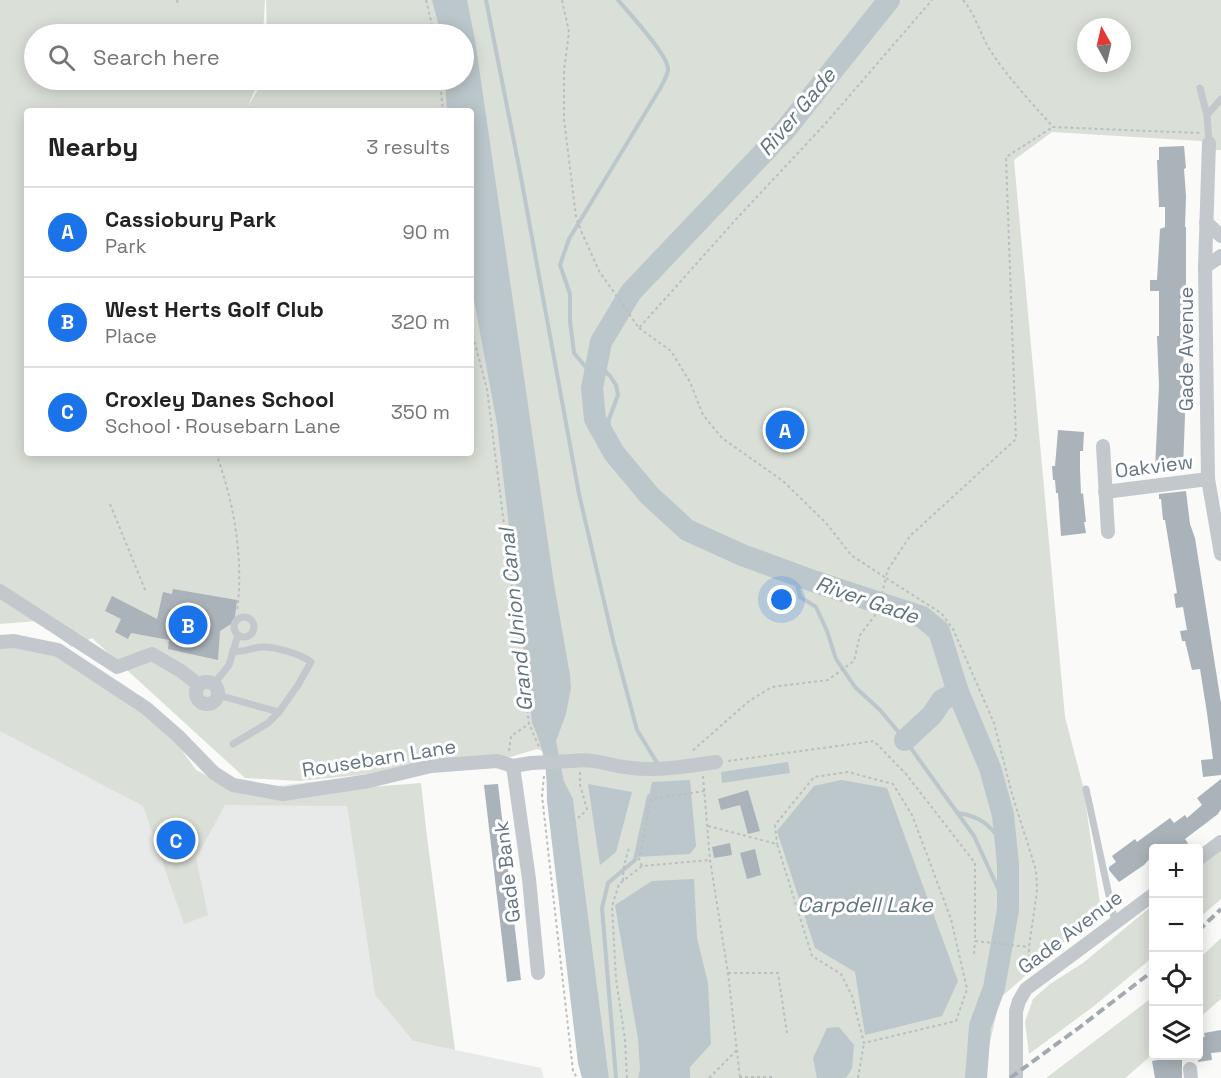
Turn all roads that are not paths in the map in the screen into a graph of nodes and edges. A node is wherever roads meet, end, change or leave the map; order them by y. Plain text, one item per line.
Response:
1 (1200, 88) dead end
2 (1221, 99) edge
3 (1207, 115) junction
4 (1209, 138) joint
5 (1206, 222) junction
6 (1221, 236) edge
7 (1221, 256) edge
8 (1205, 267) junction
9 (1102, 446) dead end
10 (1208, 479) junction
11 (1105, 492) junction
12 (1108, 532) dead end
13 (1221, 554) edge
14 (0, 591) edge
15 (238, 635) dead end
16 (0, 642) edge
17 (233, 651) junction
18 (199, 685) junction
19 (216, 690) junction
20 (279, 712) junction
21 (233, 744) dead end
22 (716, 762) road end
23 (510, 765) junction
24 (1086, 789) dead end
25 (1221, 842) edge
26 (1203, 855) edge
27 (1149, 898) edge
28 (1116, 923) junction
29 (538, 973) dead end
30 (1016, 1078) edge

1 - 3 lane
2 - 3 lane
3 - 4 lane
4 - 5 street, Gade Avenue
5 - 6 street
5 - 8 street, Gade Avenue
7 - 8 street
8 - 10 street, Gade Avenue
9 - 11 street, Oakview
10 - 11 street, Oakview
10 - 13 street, Gade Avenue
11 - 12 street, Oakview
14 - 18 street
15 - 17 lane
16 - 23 street, Rousebarn Lane
17 - 19 lane
17 - 20 lane
18 - 19 street
18 - 19 street
19 - 20 lane
20 - 21 lane
22 - 23 street, Rousebarn Lane, bridge
23 - 29 street, Gade Bank
24 - 28 lane
25 - 26 street
27 - 28 street, Gade Avenue
28 - 30 street, Gade Avenue

